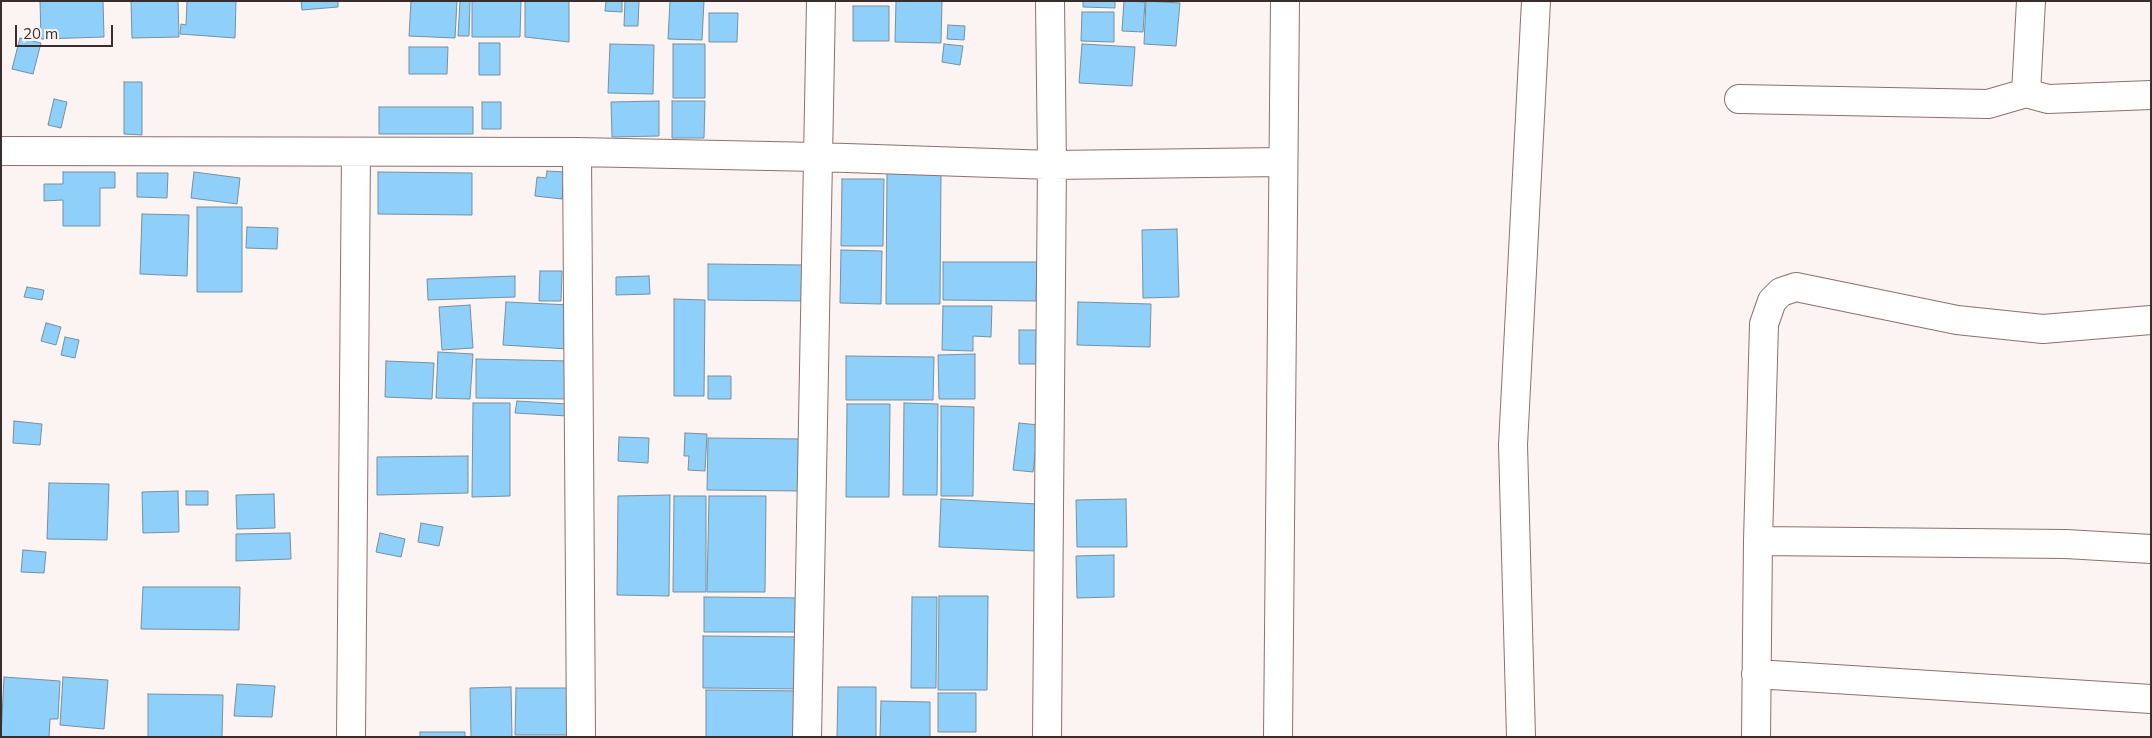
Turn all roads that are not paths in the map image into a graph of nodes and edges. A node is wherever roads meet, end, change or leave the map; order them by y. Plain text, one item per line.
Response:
1 (821, 1) edge
2 (1050, 1) edge
3 (1285, 1) edge
4 (1536, 1) edge
5 (2030, 1) edge
6 (2026, 93) junction
7 (2151, 94) edge
8 (1739, 99) dead end
9 (1, 151) edge
10 (578, 152) junction
11 (356, 153) junction
12 (817, 157) junction
13 (1282, 162) junction
14 (1052, 165) junction
15 (2151, 320) edge
16 (1758, 541) junction
17 (2151, 550) edge
18 (1756, 674) junction
19 (2151, 699) edge
20 (351, 737) edge
21 (581, 737) edge
22 (807, 737) edge
23 (1047, 737) edge
24 (1278, 737) edge
25 (1521, 737) edge
26 (1756, 737) edge

1 - 12 street
2 - 14 street
3 - 13 street
4 - 25 street
5 - 6 street
6 - 7 street
6 - 8 street
9 - 11 street
10 - 11 street
10 - 12 street
10 - 21 street
11 - 20 street
12 - 14 street
12 - 22 street
13 - 14 street
13 - 24 street
14 - 23 street
15 - 16 street
16 - 17 street
16 - 18 street
18 - 19 street
18 - 26 street

